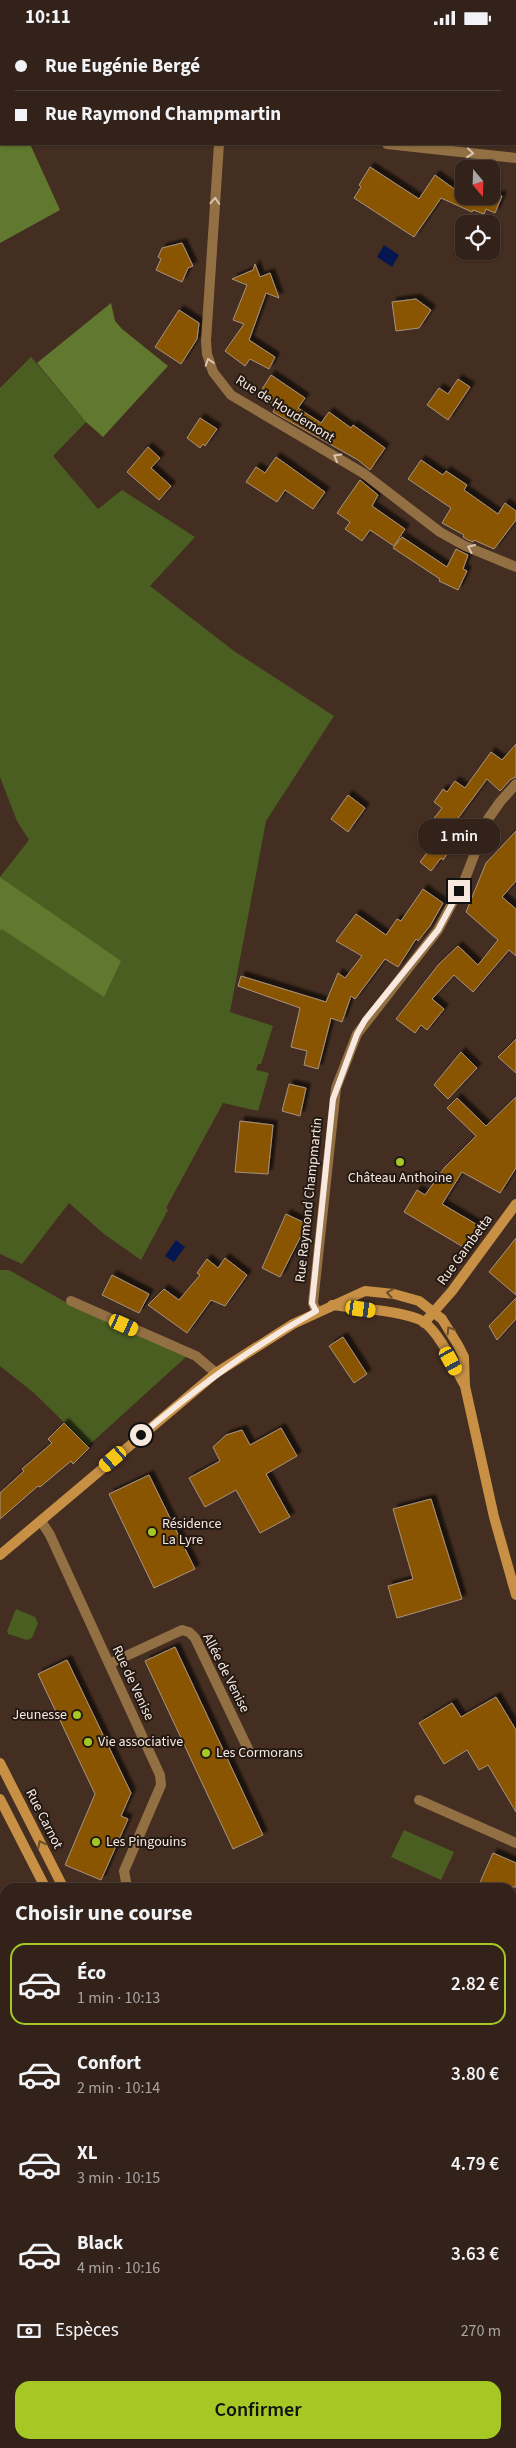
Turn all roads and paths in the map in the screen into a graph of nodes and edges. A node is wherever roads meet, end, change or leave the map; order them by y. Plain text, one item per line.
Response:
1 (218, 145) edge
2 (396, 145) edge
3 (516, 158) edge
4 (516, 567) edge
5 (516, 784) edge
6 (516, 1204) edge
7 (71, 1301) dead end
8 (331, 1305) junction
9 (316, 1311) junction
10 (435, 1311) junction
11 (424, 1323) junction
12 (216, 1373) junction
13 (465, 1386) junction
14 (41, 1521) junction
15 (0, 1555) edge
16 (516, 1595) edge
17 (109, 1664) junction
18 (249, 1751) dead end
19 (0, 1763) edge
20 (0, 1799) edge
21 (418, 1800) dead end
22 (516, 1843) edge
23 (43, 1883) edge
24 (62, 1883) edge
25 (126, 1883) edge

4 -> 1 street, Rue de Houdemont
2 -> 3 street
5 - 9 street, Rue Raymond Champmartin
6 - 10 street, Rue Gambetta
7 - 12 street
8 - 9 street
10 -> 8 street
8 - 11 street
9 - 12 street
10 - 11 street, Rue Gambetta
13 -> 10 street
11 - 13 street
12 - 14 street
13 - 16 street
14 - 15 street
14 - 17 street, Rue de Venise
17 - 18 street, Allée de Venise
17 - 25 street, Rue de Venise
24 -> 19 street, Rue Carnot
20 - 23 street
21 - 22 street

